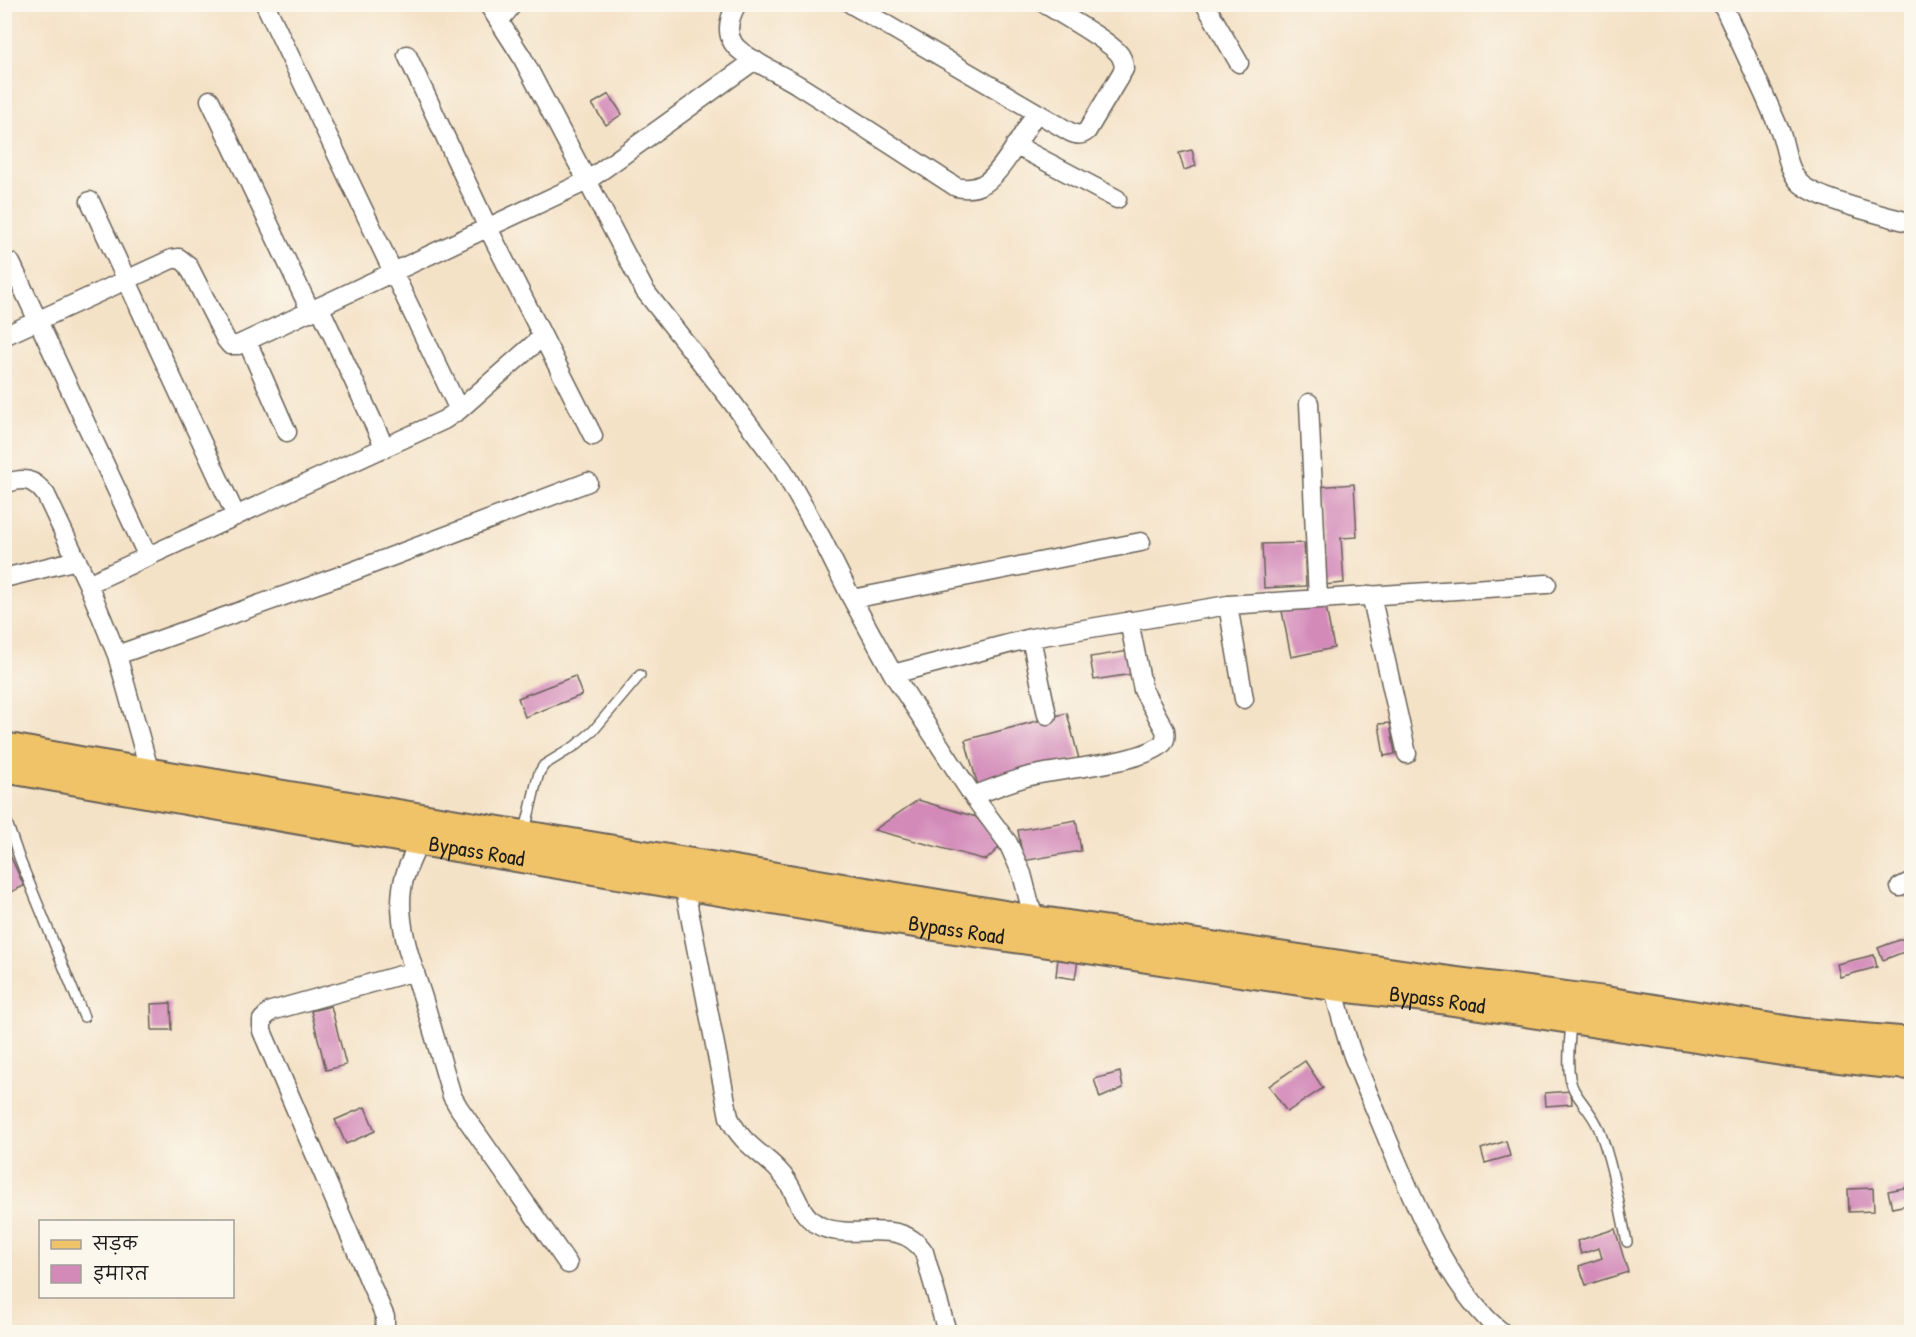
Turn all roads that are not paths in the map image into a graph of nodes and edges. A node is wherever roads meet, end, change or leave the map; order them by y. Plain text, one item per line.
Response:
1 (265, 4) edge
2 (489, 4) edge
3 (513, 4) edge
4 (737, 4) edge
5 (851, 4) edge
6 (1045, 4) edge
7 (1205, 4) edge
8 (1722, 4) edge
9 (500, 20) junction
10 (407, 55) dead end
11 (755, 60) junction
12 (1239, 63) dead end
13 (210, 100) dead end
14 (1036, 112) junction
15 (1015, 145) junction
16 (587, 181) junction
17 (1117, 199) dead end
18 (90, 201) dead end
19 (1911, 223) edge
20 (489, 228) junction
21 (11, 263) dead end
22 (393, 274) junction
23 (128, 280) junction
24 (315, 310) junction
25 (39, 321) junction
26 (4, 336) edge
27 (542, 337) junction
28 (247, 341) junction
29 (1309, 403) dead end
30 (459, 410) junction
31 (287, 432) dead end
32 (593, 436) dead end
33 (385, 448) junction
34 (588, 482) dead end
35 (4, 484) edge
36 (236, 516) junction
37 (1141, 542) dead end
38 (148, 557) junction
39 (77, 560) junction
40 (4, 578) edge
41 (88, 584) junction
42 (1547, 584) dead end
43 (1371, 595) junction
44 (852, 599) junction
45 (1318, 599) junction
46 (1228, 605) junction
47 (1129, 621) junction
48 (1031, 638) junction
49 (117, 655) junction
50 (893, 674) junction
51 (640, 675) dead end
52 (1244, 699) dead end
53 (1047, 715) dead end
54 (4, 747) edge
55 (1407, 754) dead end
56 (4, 768) edge
57 (150, 773) junction
58 (973, 796) junction
59 (4, 814) edge
60 (524, 836) junction
61 (420, 841) junction
62 (684, 885) junction
63 (1034, 920) junction
64 (415, 971) junction
65 (1333, 986) junction
66 (84, 1017) dead end
67 (1571, 1018) junction
68 (1911, 1041) edge
69 (1911, 1065) edge
70 (1627, 1242) dead end
71 (568, 1264) dead end
72 (382, 1332) edge
73 (947, 1332) edge
74 (1502, 1332) edge

1 - 22 street
2 - 9 street
3 - 9 street
4 - 11 street
5 - 14 street
6 - 14 street
7 - 12 street
8 - 19 street
9 - 16 street
10 - 20 street
11 - 15 street
11 - 16 street
13 - 24 street
14 - 15 street
15 - 17 street
16 - 20 street
16 - 44 street
18 - 23 street
20 - 22 street
20 - 27 street
21 - 25 street
22 - 24 street
22 - 30 street
23 - 25 street
23 - 28 street
23 - 36 street
24 - 28 street
24 - 33 street
25 - 26 street
25 - 38 street
27 - 30 street
27 - 32 street
28 - 31 street
29 - 45 street
30 - 33 street
33 - 36 street
34 - 49 street
35 - 39 street
36 - 38 street
37 - 44 street
38 - 41 street
39 - 40 street
39 - 41 street
41 - 49 street
42 - 43 street
43 - 45 street
43 - 55 street
44 - 50 street
45 - 46 street
46 - 47 street
46 - 52 street
47 - 48 street
47 - 58 street
48 - 50 street
48 - 53 street
49 - 57 street
50 - 58 street
51 - 60 lane
54 - 57 main road, Bypass Road
56 - 61 main road, Bypass Road
57 - 60 main road, Bypass Road
58 - 63 street
59 - 66 lane
60 - 63 main road, Bypass Road
61 - 62 main road, Bypass Road
61 - 64 street
62 - 65 main road, Bypass Road
62 - 73 street
63 - 68 main road, Bypass Road
64 - 71 street
64 - 72 street
65 - 67 main road, Bypass Road
65 - 74 street
67 - 69 main road, Bypass Road
67 - 70 lane

